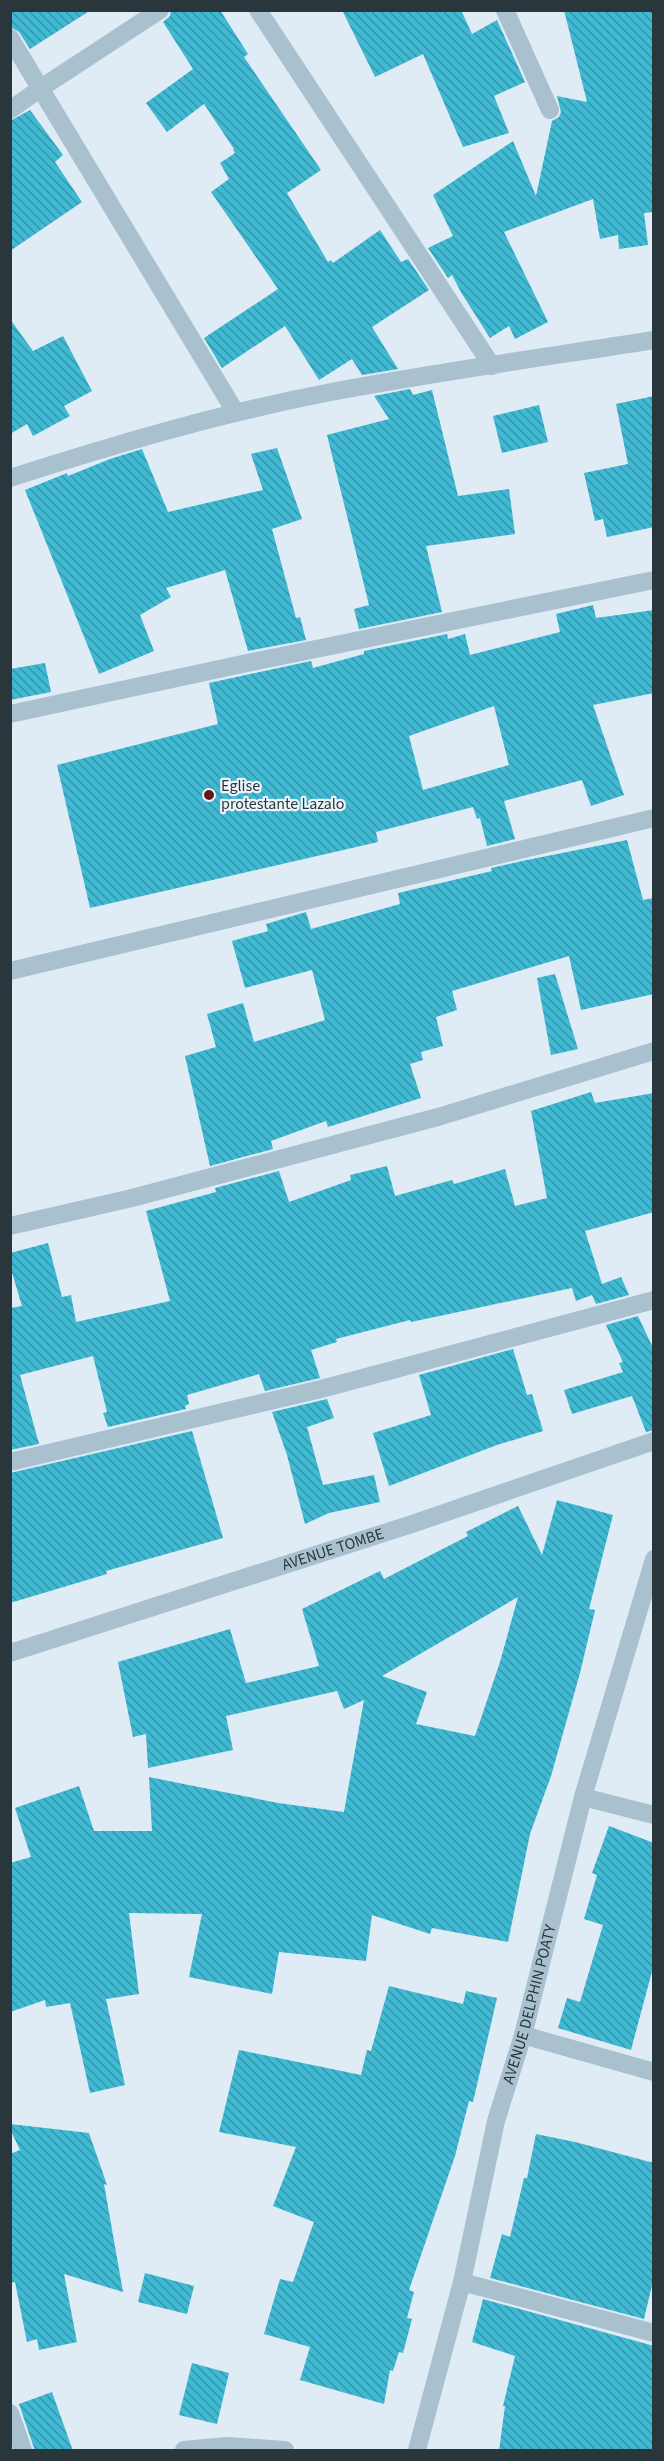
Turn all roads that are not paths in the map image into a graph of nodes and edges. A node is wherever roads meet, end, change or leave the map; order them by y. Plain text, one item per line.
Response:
1 (160, 10) edge
2 (258, 10) edge
3 (505, 10) edge
4 (10, 38) edge
5 (41, 88) junction
6 (10, 110) edge
7 (550, 110) dead end
8 (654, 340) edge
9 (492, 366) junction
10 (236, 413) junction
11 (10, 478) edge
12 (654, 580) edge
13 (10, 714) edge
14 (654, 818) edge
15 (10, 971) edge
16 (654, 1051) edge
17 (10, 1226) edge
18 (654, 1300) edge
19 (654, 1441) edge
20 (10, 1462) edge
21 (653, 1565) edge
22 (10, 1653) edge
23 (583, 1797) junction
24 (654, 1815) edge
25 (523, 2035) junction
26 (654, 2072) edge
27 (462, 2282) junction
28 (654, 2333) edge
29 (10, 2413) edge
30 (23, 2451) edge
31 (184, 2451) edge
32 (285, 2451) edge
33 (417, 2451) edge

1 - 5 street
2 - 9 street
3 - 7 street
4 - 5 street
5 - 6 street
5 - 10 street
8 - 9 street
9 - 10 street
10 - 11 street
12 - 13 street
14 - 15 street
16 - 17 street
18 - 20 street
19 - 22 street, AVENUE TOMBE
21 - 23 street, AVENUE DELPHIN POATY
23 - 24 street
23 - 25 street, AVENUE DELPHIN POATY
25 - 26 street
25 - 27 street, AVENUE DELPHIN POATY
27 - 28 street
27 - 33 street, AVENUE DELPHIN POATY
29 - 30 street
31 - 32 street

